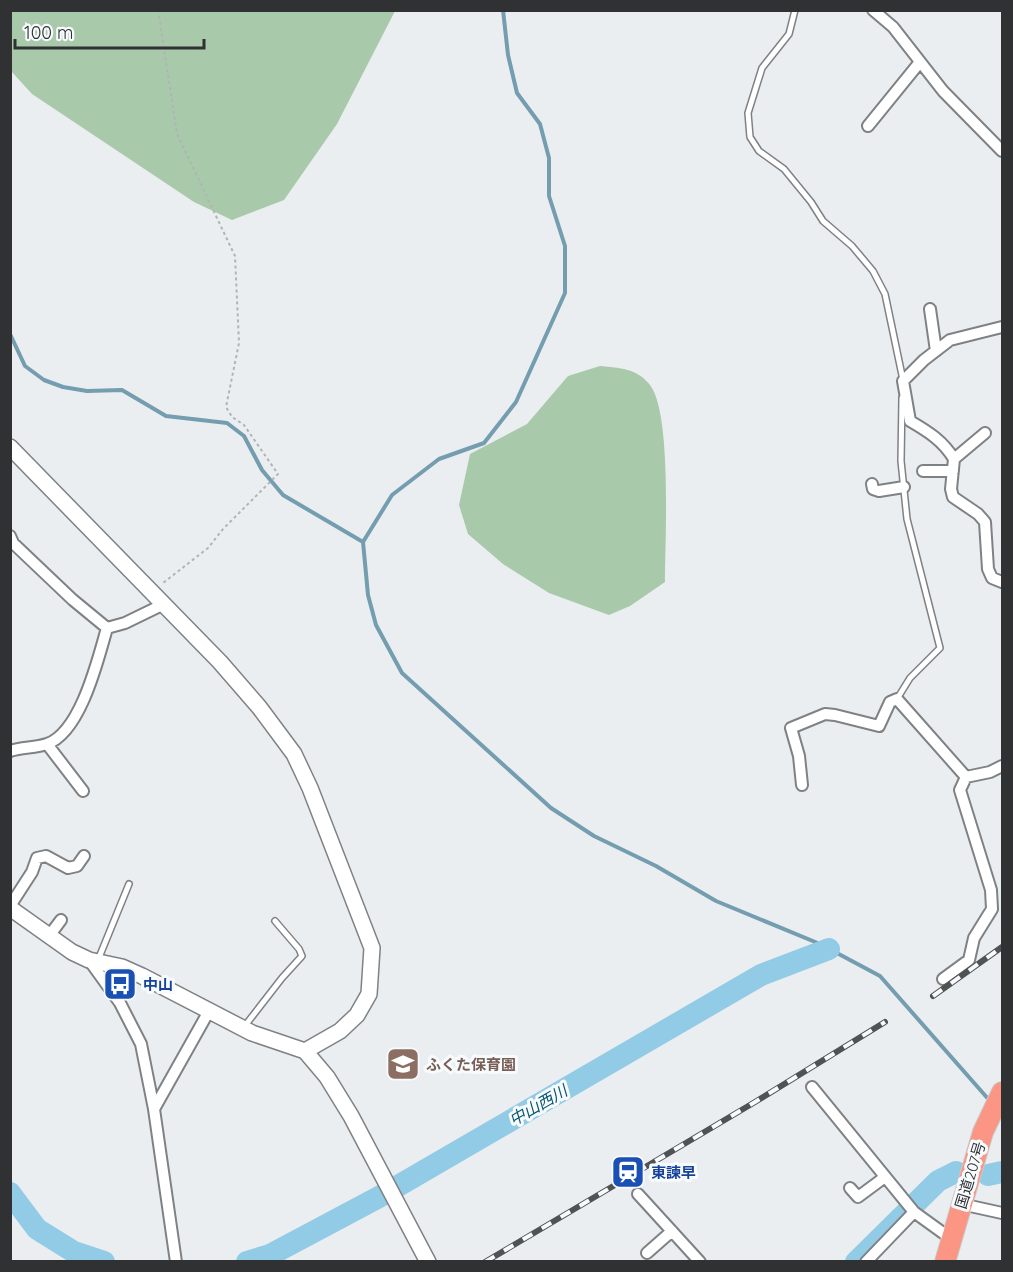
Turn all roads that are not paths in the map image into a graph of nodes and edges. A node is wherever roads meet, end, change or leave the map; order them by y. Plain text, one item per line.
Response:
1 (795, 10) edge
2 (873, 10) edge
3 (920, 62) junction
4 (868, 126) dead end
5 (1002, 151) edge
6 (930, 309) dead end
7 (1002, 327) edge
8 (936, 351) junction
9 (903, 381) junction
10 (985, 433) dead end
11 (10, 447) edge
12 (954, 459) junction
13 (922, 471) dead end
14 (953, 471) junction
15 (872, 484) dead end
16 (904, 487) junction
17 (10, 537) edge
18 (1002, 582) edge
19 (162, 605) junction
20 (107, 628) junction
21 (897, 699) junction
22 (47, 744) junction
23 (10, 751) edge
24 (1002, 766) edge
25 (966, 777) junction
26 (802, 785) dead end
27 (83, 791) dead end
28 (84, 856) dead end
29 (129, 884) dead end
30 (10, 907) edge
31 (61, 920) dead end
32 (275, 921) dead end
33 (49, 936) junction
34 (93, 961) junction
35 (943, 979) dead end
36 (209, 1011) junction
37 (243, 1028) junction
38 (305, 1051) junction
39 (812, 1087) dead end
40 (1002, 1092) edge
41 (154, 1109) junction
42 (885, 1177) junction
43 (850, 1188) dead end
44 (638, 1194) dead end
45 (961, 1204) junction
46 (912, 1210) junction
47 (1002, 1213) edge
48 (672, 1231) junction
49 (950, 1238) junction
50 (647, 1253) dead end
51 (176, 1262) edge
52 (428, 1262) edge
53 (700, 1262) edge
54 (866, 1262) edge
55 (945, 1262) edge

1 - 9 lane
2 - 3 street
3 - 4 street
3 - 5 street
6 - 8 street
7 - 8 street
8 - 9 street
9 - 12 street
9 - 16 lane
10 - 12 street
11 - 19 street
12 - 14 street
13 - 14 street
14 - 18 street
15 - 16 street
16 - 21 lane
17 - 20 street
19 - 20 street
19 - 38 street
20 - 22 street
21 - 25 street
21 - 26 street
22 - 23 street
22 - 27 street
24 - 25 street
25 - 35 street
28 - 30 street
29 - 34 lane
30 - 33 street
31 - 33 street
32 - 37 lane
33 - 34 street
34 - 36 street
34 - 41 street
36 - 37 street
36 - 41 street
37 - 38 street
38 - 52 street
39 - 42 street
40 - 45 highway, 国道207号
41 - 51 street
42 - 43 street
42 - 46 street
44 - 48 street
45 - 47 street
45 - 49 highway, 国道207号
46 - 49 street
46 - 54 street
48 - 50 street
48 - 53 street
49 - 55 highway, 国道207号

